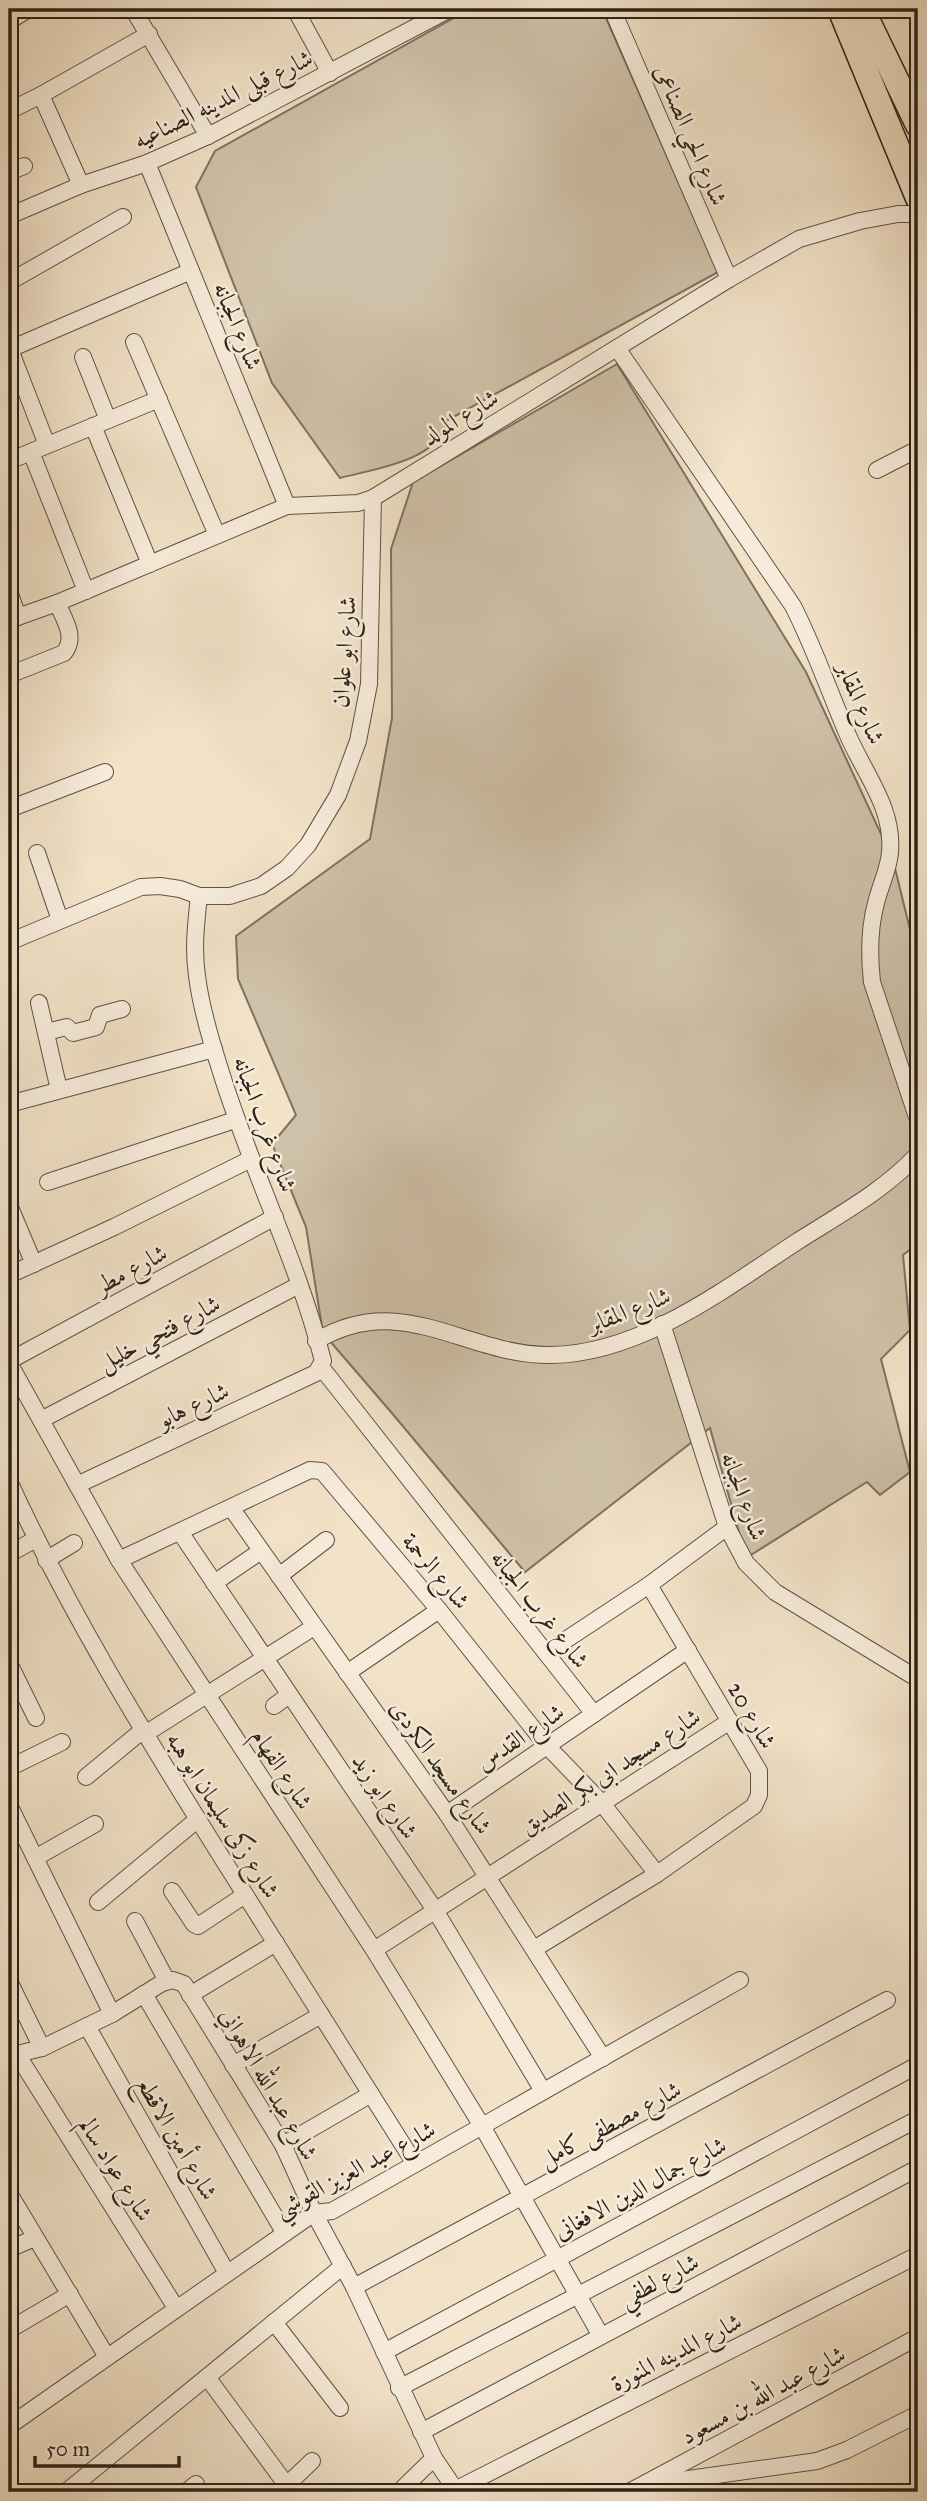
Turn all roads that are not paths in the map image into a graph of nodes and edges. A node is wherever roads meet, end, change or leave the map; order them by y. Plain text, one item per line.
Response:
1 (29, 9) edge
2 (133, 9) edge
3 (295, 9) edge
4 (450, 9) edge
5 (612, 9) edge
6 (840, 9) edge
7 (862, 9) edge
8 (9, 21) edge
9 (149, 34) junction
10 (330, 73) junction
11 (41, 95) junction
12 (9, 111) edge
13 (918, 125) edge
14 (208, 136) junction
15 (147, 163) junction
16 (81, 185) junction
17 (918, 198) edge
18 (918, 214) edge
19 (9, 216) edge
20 (123, 217) dead end
21 (191, 271) junction
22 (729, 279) junction
23 (9, 282) edge
24 (134, 342) dead end
25 (9, 348) edge
26 (617, 348) junction
27 (83, 357) dead end
28 (14, 378) edge
29 (159, 400) junction
30 (101, 423) junction
31 (47, 445) junction
32 (918, 449) edge
33 (31, 452) junction
34 (9, 461) edge
35 (877, 470) dead end
36 (373, 498) junction
37 (287, 506) junction
38 (217, 535) junction
39 (150, 564) junction
40 (9, 591) edge
41 (86, 591) junction
42 (57, 603) junction
43 (13, 619) edge
44 (9, 675) edge
45 (105, 772) dead end
46 (9, 809) edge
47 (37, 853) dead end
48 (199, 896) junction
49 (60, 920) junction
50 (9, 942) edge
51 (39, 1003) dead end
52 (121, 1009) dead end
53 (46, 1032) junction
54 (214, 1049) junction
55 (59, 1090) junction
56 (9, 1104) edge
57 (235, 1120) junction
58 (918, 1120) edge
59 (918, 1154) edge
60 (251, 1159) junction
61 (48, 1182) dead end
62 (9, 1205) edge
63 (275, 1217) junction
64 (34, 1264) junction
65 (9, 1275) edge
66 (299, 1285) junction
67 (662, 1324) junction
68 (316, 1341) junction
69 (9, 1362) edge
70 (322, 1364) junction
71 (41, 1420) junction
72 (9, 1481) edge
73 (77, 1485) junction
74 (232, 1508) junction
75 (727, 1527) junction
76 (180, 1532) junction
77 (36, 1539) junction
78 (326, 1540) dead end
79 (74, 1543) dead end
80 (261, 1551) junction
81 (9, 1554) edge
82 (46, 1560) junction
83 (119, 1560) junction
84 (279, 1576) junction
85 (214, 1583) junction
86 (649, 1585) junction
87 (439, 1610) junction
88 (314, 1627) junction
89 (688, 1650) junction
90 (546, 1653) junction
91 (264, 1658) junction
92 (9, 1663) edge
93 (347, 1672) junction
94 (918, 1679) edge
95 (206, 1695) junction
96 (289, 1695) junction
97 (274, 1706) dead end
98 (594, 1714) junction
99 (36, 1718) dead end
100 (730, 1721) junction
101 (144, 1732) junction
102 (62, 1742) dead end
103 (547, 1746) junction
104 (9, 1768) edge
105 (86, 1777) dead end
106 (601, 1802) junction
107 (9, 1805) edge
108 (447, 1814) junction
109 (198, 1819) junction
110 (95, 1824) dead end
111 (35, 1858) junction
112 (657, 1874) junction
113 (488, 1876) junction
114 (172, 1891) dead end
115 (245, 1895) junction
116 (98, 1902) dead end
117 (435, 1910) junction
118 (135, 1921) dead end
119 (276, 1943) junction
120 (534, 1949) junction
121 (374, 1950) junction
122 (740, 1980) dead end
123 (9, 1981) edge
124 (167, 1981) junction
125 (144, 1994) junction
126 (190, 1995) junction
127 (887, 2000) dead end
128 (112, 2014) junction
129 (321, 2015) junction
130 (87, 2026) junction
131 (42, 2048) junction
132 (13, 2055) edge
133 (603, 2058) junction
134 (233, 2065) junction
135 (918, 2065) edge
136 (543, 2091) junction
137 (371, 2094) junction
138 (918, 2119) edge
139 (482, 2126) junction
140 (283, 2145) junction
141 (415, 2164) junction
142 (918, 2168) edge
143 (9, 2193) edge
144 (523, 2196) junction
145 (314, 2213) junction
146 (284, 2232) junction
147 (35, 2238) junction
148 (9, 2249) edge
149 (918, 2255) edge
150 (558, 2258) junction
151 (342, 2266) junction
152 (227, 2273) junction
153 (354, 2287) junction
154 (69, 2294) junction
155 (578, 2295) junction
156 (176, 2308) junction
157 (274, 2322) junction
158 (9, 2330) edge
159 (601, 2336) junction
160 (918, 2337) edge
161 (384, 2352) junction
162 (107, 2357) junction
163 (207, 2377) junction
164 (399, 2388) junction
165 (340, 2408) dead end
166 (918, 2414) edge
167 (9, 2426) edge
168 (421, 2432) junction
169 (434, 2458) junction
170 (312, 2461) dead end
171 (634, 2489) edge
172 (456, 2491) edge
173 (66, 2492) edge
174 (399, 2492) edge

1 - 8 street
2 - 9 street
3 - 10 street
4 - 10 street, شارع قبلى المدينه الصناعيه
5 - 22 street, شارع الحي الصناعى
6 - 17 main road
7 - 13 main road
9 - 11 street
9 - 14 street
10 - 14 street, شارع قبلى المدينه الصناعيه
11 - 12 street
11 - 16 street
14 - 15 street, شارع قبلى المدينه الصناعيه
15 - 16 street, شارع قبلى المدينه الصناعيه
15 - 21 street, شارع الجبانه
16 - 19 street, شارع قبلى المدينه الصناعيه
18 - 22 street, شارع المولد
20 - 23 street
21 - 25 street
21 - 37 street, شارع الجبانه
22 - 26 street, شارع المولد
24 - 29 street
25 - 28 street
26 - 36 street, شارع المولد
26 - 58 street, شارع المقابر
27 - 30 street
28 - 31 street
29 - 30 street
29 - 38 street
30 - 31 street
30 - 39 street
31 - 33 street
32 - 35 street
33 - 34 street
33 - 41 street
36 - 37 street, شارع المولد
36 - 48 street, شارع ابو علوان
37 - 38 street, شارع المولد
38 - 39 street, شارع المولد
39 - 41 street, شارع المولد
40 - 43 street
41 - 42 street, شارع المولد
42 - 43 street, شارع المولد
42 - 44 street
45 - 46 street
47 - 49 street
48 - 49 street, شارع ابو علوان
48 - 54 street, شارع غرب الجبانه
49 - 50 street, شارع ابو علوان
51 - 53 street
52 - 53 street
53 - 55 street
54 - 55 street
54 - 57 street, شارع غرب الجبانه
55 - 56 street
57 - 60 street, شارع غرب الجبانه
57 - 61 street
59 - 67 street, شارع المقابر
60 - 63 street, شارع غرب الجبانه
60 - 64 street
62 - 64 street
63 - 66 street, شارع غرب الجبانه
63 - 69 street, شارع مطر
64 - 65 street
66 - 68 street, شارع غرب الجبانه
66 - 71 street, شارع فتحي خليل
67 - 68 street, شارع المقابر
67 - 75 street, شارع الجبانه
68 - 70 street, شارع غرب الجبانه
69 - 71 street, شارع الفهام
70 - 73 street, شارع هابو
70 - 90 street, شارع غرب الجبانه
71 - 73 street, شارع الفهام
72 - 77 street, شارع زكى سليمان ابو هبه
73 - 83 street, شارع الفهام
74 - 76 street, شارع الرحمة
74 - 80 street, شارع مسجد الكردى
74 - 87 street, شارع الرحمة
75 - 86 street
75 - 94 street, شارع الجبانه
76 - 83 street, شارع الرحمة
76 - 85 street, شارع ابو زيد
77 - 81 street
77 - 82 street, شارع زكى سليمان ابو هبه
78 - 84 street
79 - 82 street
80 - 84 street, شارع مسجد الكردى
80 - 85 street
82 - 101 street, شارع زكى سليمان ابو هبه
83 - 95 street, شارع الفهام
84 - 88 street, شارع مسجد الكردى
85 - 91 street, شارع ابو زيد
86 - 89 street, شارع 20
86 - 90 street
87 - 93 street
87 - 103 street, شارع الرحمة
88 - 91 street
88 - 93 street, شارع مسجد الكردى
89 - 98 street, شارع القدس
89 - 100 street, شارع 20
90 - 98 street, شارع غرب الجبانه
91 - 95 street
91 - 96 street, شارع ابو زيد
92 - 99 street
93 - 108 street, شارع مسجد الكردى
95 - 101 street
95 - 121 street, شارع الفهام
96 - 97 street
96 - 117 street, شارع ابو زيد
98 - 103 street, شارع القدس
100 - 106 street, شارع مسجد ابى بكر الصديق
100 - 112 street, شارع 20
101 - 105 street
101 - 109 street, شارع زكى سليمان ابو هبه
102 - 104 street
103 - 106 street, شارع الرحمة
103 - 108 street, شارع القدس
106 - 112 street, شارع الرحمة
106 - 113 street, شارع مسجد ابى بكر الصديق
107 - 111 street
108 - 113 street, شارع مسجد الكردى
109 - 115 street, شارع زكى سليمان ابو هبه
109 - 116 street
110 - 111 street
111 - 128 street
112 - 120 street, شارع 20
113 - 117 street, شارع مسجد ابى بكر الصديق
113 - 120 street, شارع مسجد الكردى
114 - 115 street
115 - 119 street, شارع زكى سليمان ابو هبه
117 - 121 street, شارع مسجد ابى بكر الصديق
117 - 136 street, شارع ابو زيد
118 - 124 street
119 - 126 street
119 - 129 street, شارع زكى سليمان ابو هبه
120 - 133 street, شارع مسجد الكردى
121 - 139 street, شارع الفهام
122 - 133 street, شارع عبد العزيز القوشي
123 - 131 street
124 - 125 street
124 - 126 street, شارع عبد الله الاهواني
125 - 128 street
125 - 146 street
126 - 134 street, شارع عبد الله الاهواني
127 - 144 street, شارع مصطفى كامل
128 - 130 street
129 - 134 street
129 - 137 street, شارع زكى سليمان ابو هبه
130 - 131 street
130 - 152 street, شارع أمين الاقطع
131 - 132 street
132 - 156 street, شارع عواد سالم
133 - 136 street, شارع عبد العزيز القوشي
134 - 140 street, شارع عبد الله الاهواني
135 - 150 street, شارع جمال الدين الافغانى
136 - 139 street, شارع عبد العزيز القوشي
137 - 140 street
137 - 141 street, شارع زكى سليمان ابو هبه
138 - 155 street
139 - 141 street, شارع عبد العزيز القوشي
139 - 144 street, شارع الفهام
140 - 145 street, شارع عبد الله الاهواني
141 - 145 street, شارع عبد العزيز القوشي
142 - 159 street, شارع لطفي
143 - 147 street
144 - 150 street, شارع الفهام
144 - 153 street, شارع مصطفى كامل
145 - 146 street, شارع عبد العزيز القوشي
145 - 151 street, شارع عبد الله الاهواني
146 - 152 street, شارع عبد العزيز القوشي
147 - 148 street
147 - 154 street
149 - 172 street, شارع المدينه المنورة
150 - 155 street, شارع الفهام
150 - 161 street, شارع جمال الدين الافغانى
151 - 153 street, شارع عبد الله الاهواني
151 - 157 street
152 - 156 street, شارع عبد العزيز القوشي
153 - 161 street, شارع عبد الله الاهواني
154 - 158 street
154 - 162 street
155 - 159 street, شارع الفهام
155 - 164 street
156 - 162 street, شارع عبد العزيز القوشي
157 - 163 street
157 - 165 street
159 - 168 street, شارع لطفي
160 - 171 street, شارع عبد الله بن مسعود
161 - 164 street, شارع عبد الله الاهواني
162 - 167 street, شارع عبد العزيز القوشي
163 - 170 street
163 - 173 street
164 - 168 street, شارع عبد الله الاهواني
166 - 171 street
168 - 169 street, شارع عبد الله الاهواني
169 - 172 street, شارع عبد الله الاهواني
169 - 174 street

